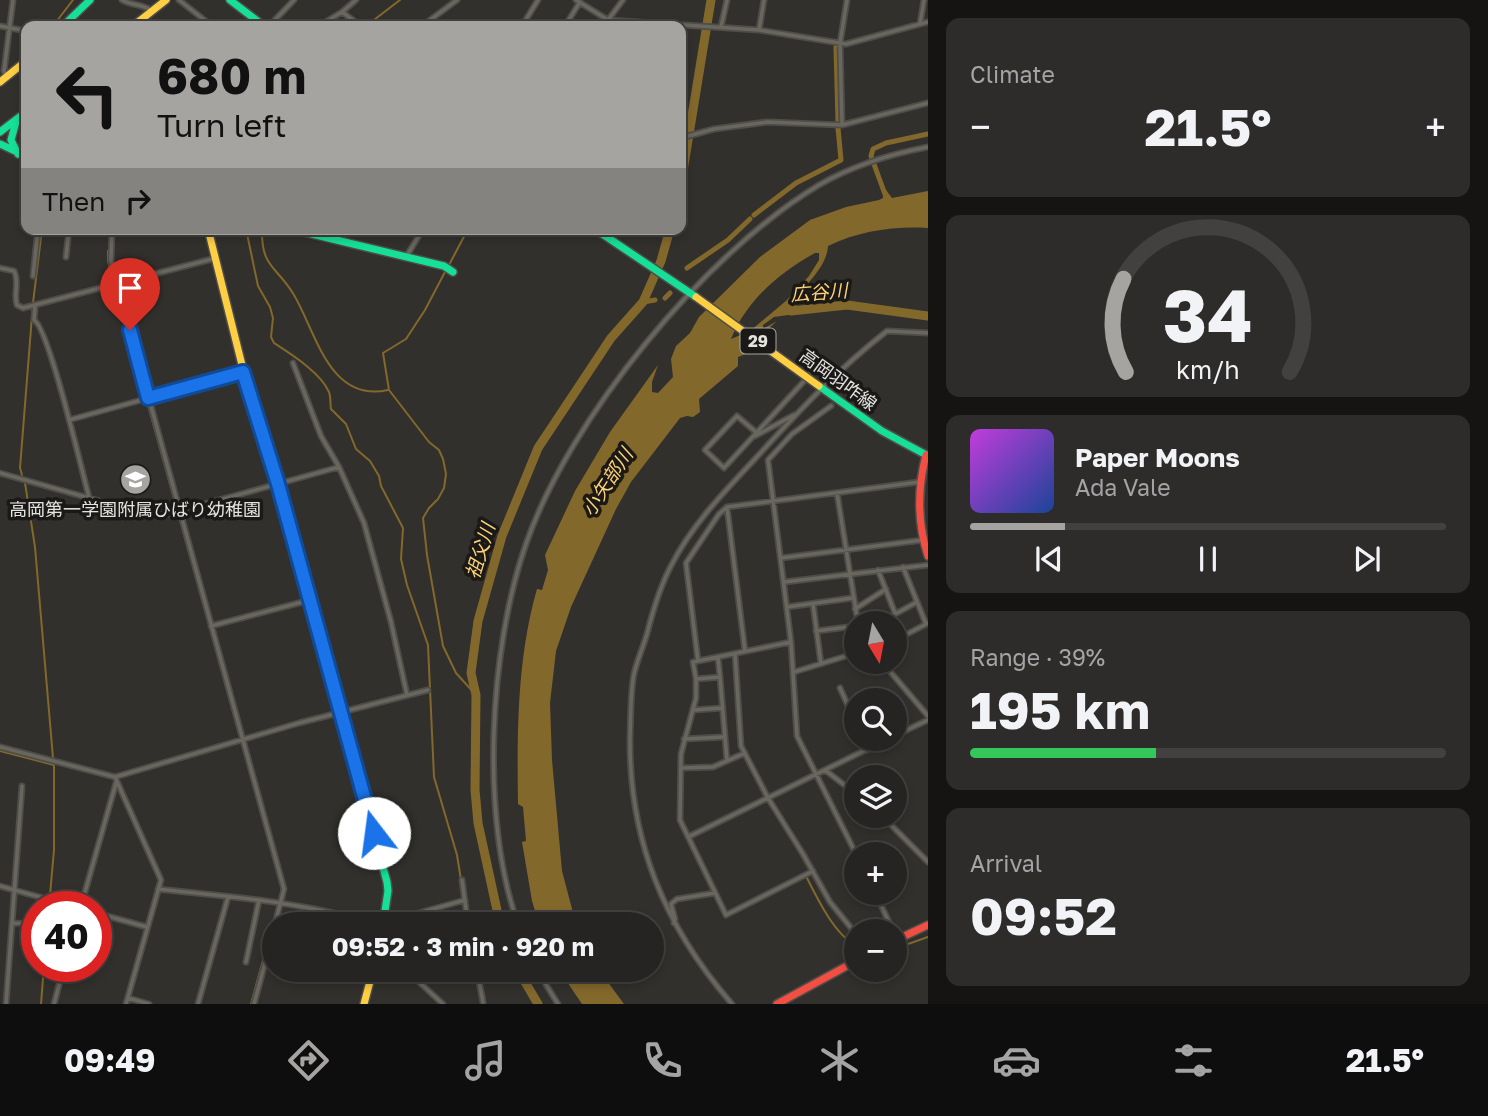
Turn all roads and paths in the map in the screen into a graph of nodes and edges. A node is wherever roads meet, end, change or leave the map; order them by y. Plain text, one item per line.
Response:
1 (13, 0) edge
2 (90, 0) edge
3 (122, 0) edge
4 (166, 0) edge
5 (179, 0) edge
6 (230, 0) edge
7 (294, 0) edge
8 (356, 0) edge
9 (457, 0) edge
10 (538, 0) edge
11 (623, 0) edge
12 (727, 0) edge
13 (764, 0) edge
14 (847, 0) edge
15 (924, 0) edge
16 (578, 1) edge
17 (152, 11) junction
18 (342, 12) junction
19 (608, 20) junction
20 (68, 21) edge
21 (140, 21) edge
22 (206, 21) edge
23 (260, 21) edge
24 (272, 21) edge
25 (327, 21) edge
26 (354, 21) edge
27 (429, 21) edge
28 (525, 21) edge
29 (568, 21) edge
30 (621, 21) edge
31 (928, 22) edge
32 (920, 24) junction
33 (0, 26) edge
34 (686, 26) edge
35 (10, 27) junction
36 (721, 27) junction
37 (21, 30) edge
38 (759, 30) junction
39 (840, 43) junction
40 (3, 57) edge
41 (21, 65) edge
42 (4, 79) edge
43 (928, 103) edge
44 (21, 116) edge
45 (17, 119) junction
46 (842, 125) junction
47 (0, 132) edge
48 (686, 136) edge
49 (0, 144) edge
50 (928, 147) edge
51 (21, 154) edge
52 (21, 154) edge
53 (37, 235) edge
54 (68, 235) edge
55 (112, 235) edge
56 (210, 235) edge
57 (314, 235) edge
58 (338, 235) edge
59 (419, 235) edge
60 (604, 235) edge
61 (338, 241) junction
62 (66, 257) dead end
63 (406, 257) junction
64 (216, 258) junction
65 (0, 268) edge
66 (449, 269) dead end
67 (33, 276) dead end
68 (115, 285) junction
69 (693, 295) junction
70 (32, 307) junction
71 (928, 333) edge
72 (293, 363) dead end
73 (818, 366) dead end
74 (243, 372) junction
75 (821, 387) junction
76 (146, 399) junction
77 (831, 406) tunnel mouth
78 (796, 415) junction
79 (69, 420) junction
80 (755, 435) junction
81 (927, 454) edge
82 (339, 467) junction
83 (0, 473) edge
84 (919, 482) junction
85 (278, 484) junction
86 (838, 493) junction
87 (89, 497) junction
88 (774, 501) junction
89 (727, 507) junction
90 (177, 511) junction
91 (924, 523) edge
92 (923, 540) junction
93 (845, 550) junction
94 (928, 556) edge
95 (781, 558) junction
96 (928, 565) edge
97 (903, 567) junction
98 (878, 570) junction
99 (849, 574) junction
100 (784, 582) junction
101 (886, 590) junction
102 (852, 598) junction
103 (310, 600) junction
104 (917, 602) junction
105 (813, 604) junction
106 (787, 607) junction
107 (854, 609) joint
108 (894, 611) edge
109 (900, 611) edge
110 (927, 623) edge
111 (211, 626) junction
112 (844, 627) edge
113 (816, 631) junction
114 (907, 634) edge
115 (791, 642) junction
116 (745, 651) junction
117 (735, 653) junction
118 (718, 657) junction
119 (844, 657) edge
120 (698, 661) junction
121 (821, 664) junction
122 (794, 672) junction
123 (891, 674) edge
124 (720, 677) junction
125 (696, 679) junction
126 (841, 688) dead end
127 (428, 690) dead end
128 (407, 695) junction
129 (844, 695) edge
130 (722, 708) junction
131 (694, 710) junction
132 (340, 713) junction
133 (928, 718) edge
134 (907, 729) edge
135 (723, 737) junction
136 (684, 739) junction
137 (241, 740) junction
138 (0, 747) edge
139 (865, 751) edge
140 (745, 753) junction
141 (727, 761) junction
142 (681, 768) junction
143 (825, 770) junction
144 (817, 774) junction
145 (115, 780) junction
146 (844, 785) edge
147 (22, 786) dead end
148 (768, 798) junction
149 (894, 828) edge
150 (688, 837) junction
151 (850, 842) edge
152 (928, 862) edge
153 (813, 871) junction
154 (463, 880) dead end
155 (0, 887) edge
156 (158, 889) junction
157 (15, 891) junction
158 (85, 891) edge
159 (21, 893) edge
160 (715, 893) junction
161 (228, 897) junction
162 (259, 900) junction
163 (464, 901) junction
164 (281, 902) junction
165 (278, 912) edge
166 (332, 912) edge
167 (385, 912) edge
168 (425, 912) edge
169 (466, 912) edge
170 (515, 912) edge
171 (112, 917) edge
172 (844, 919) edge
173 (13, 923) junction
174 (674, 923) junction
175 (21, 924) edge
176 (928, 925) edge
177 (147, 927) junction
178 (907, 932) edge
179 (246, 962) dead end
180 (844, 968) edge
181 (262, 974) edge
182 (60, 982) edge
183 (370, 982) edge
184 (419, 982) edge
185 (479, 982) edge
186 (544, 982) edge
187 (128, 998) junction
188 (483, 1002) edge
189 (6, 1004) edge
190 (54, 1004) edge
191 (126, 1004) edge
192 (149, 1004) edge
193 (198, 1004) edge
194 (254, 1004) edge
195 (364, 1004) edge
196 (443, 1004) edge
197 (558, 1004) edge
198 (732, 1004) edge
199 (777, 1004) edge

1 - 35 street
2 - 20 main road
3 - 17 street
4 - 17 main road
5 - 22 street
6 - 23 main road
7 - 24 street
8 - 18 street
9 - 27 street
10 - 28 street
11 - 19 street
12 - 36 street
13 - 38 street
14 - 39 street
15 - 32 street
16 - 19 street
16 - 29 street
17 - 21 main road
18 - 25 street
18 - 26 street
19 - 30 street
31 - 32 street
32 - 39 street
33 - 35 street
34 - 36 street
35 - 37 street
35 - 40 street
36 - 38 street
38 - 39 street
39 - 46 street
40 - 42 street
41 - 42 main road
43 - 46 street
44 - 45 main road
45 - 47 main road
45 - 51 main road
46 - 48 street
49 - 52 main road
50 - 69 street
53 - 67 street
54 - 62 street
55 - 68 street
56 - 64 main road
57 - 61 main road
58 - 61 street
59 - 63 street
60 - 69 main road, 高岡羽咋線 / 29
61 - 63 main road
63 - 66 main road
64 - 68 street
64 - 74 main road
65 - 70 street
68 - 70 street
68 - 76 street
69 - 75 main road, 高岡羽咋線 / 29, bridge
69 - 170 street
70 - 79 street
71 - 75 street
72 - 82 street
73 - 80 street
74 - 76 street
74 - 85 main road
75 - 78 street
75 - 81 main road, 高岡羽咋線 / 29
76 - 79 street
76 - 90 street
77 - 88 street
78 - 80 street
78 - 174 street
79 - 87 street
80 - 80 street
81 - 84 main road
82 - 85 street
82 - 128 street
83 - 87 street
84 - 86 street
84 - 91 main road
85 - 90 street
85 - 103 main road
86 - 88 street
86 - 93 street
87 - 90 street
88 - 89 street
88 - 95 street
89 - 116 street
89 - 120 street
90 - 111 street
91 - 92 main road
92 - 93 street
92 - 94 main road
93 - 95 street
93 - 99 street
95 - 100 street
96 - 97 street
97 - 98 street
97 - 104 street
98 - 99 street
98 - 101 street
99 - 100 street
99 - 102 street
100 - 106 street
101 - 107 street
101 - 108 street
102 - 105 street
102 - 107 street
103 - 111 street
103 - 132 main road
104 - 109 street
104 - 110 street
105 - 106 street
105 - 113 street
106 - 115 street
110 - 114 street
111 - 137 street
112 - 113 street
113 - 121 street
115 - 116 street
115 - 122 street
116 - 117 street
117 - 118 street
117 - 140 street
118 - 120 street
118 - 124 street
119 - 121 street
120 - 125 street
121 - 122 street
122 - 144 street
123 - 133 street
124 - 125 street
124 - 130 street
125 - 131 street
126 - 129 street
127 - 128 street
128 - 132 street
130 - 131 street
130 - 135 street
131 - 136 street
132 - 137 street
132 - 167 main road
133 - 134 street
135 - 136 street
135 - 141 street
136 - 142 street
137 - 145 street
137 - 164 street
138 - 145 street
139 - 143 street
140 - 141 street
140 - 148 street
141 - 142 street
142 - 150 street
143 - 144 street
143 - 146 street
144 - 148 street
144 - 151 street
145 - 156 street
145 - 158 street
147 - 157 street
148 - 150 street
148 - 153 street
149 - 152 street
150 - 160 street
153 - 160 street
153 - 172 street
154 - 163 street
155 - 157 street
156 - 161 street
156 - 177 street
157 - 159 street
157 - 173 street
160 - 174 street
161 - 162 street
161 - 193 street
162 - 164 street
162 - 179 street
163 - 168 street
163 - 169 street
164 - 165 street
164 - 166 street
171 - 177 street
173 - 175 street
173 - 189 street
174 - 198 street
176 - 178 main road
177 - 187 street
180 - 199 main road
181 - 194 street
182 - 190 street
183 - 195 main road
184 - 196 street
185 - 188 street
186 - 197 street
187 - 191 street
187 - 192 street

